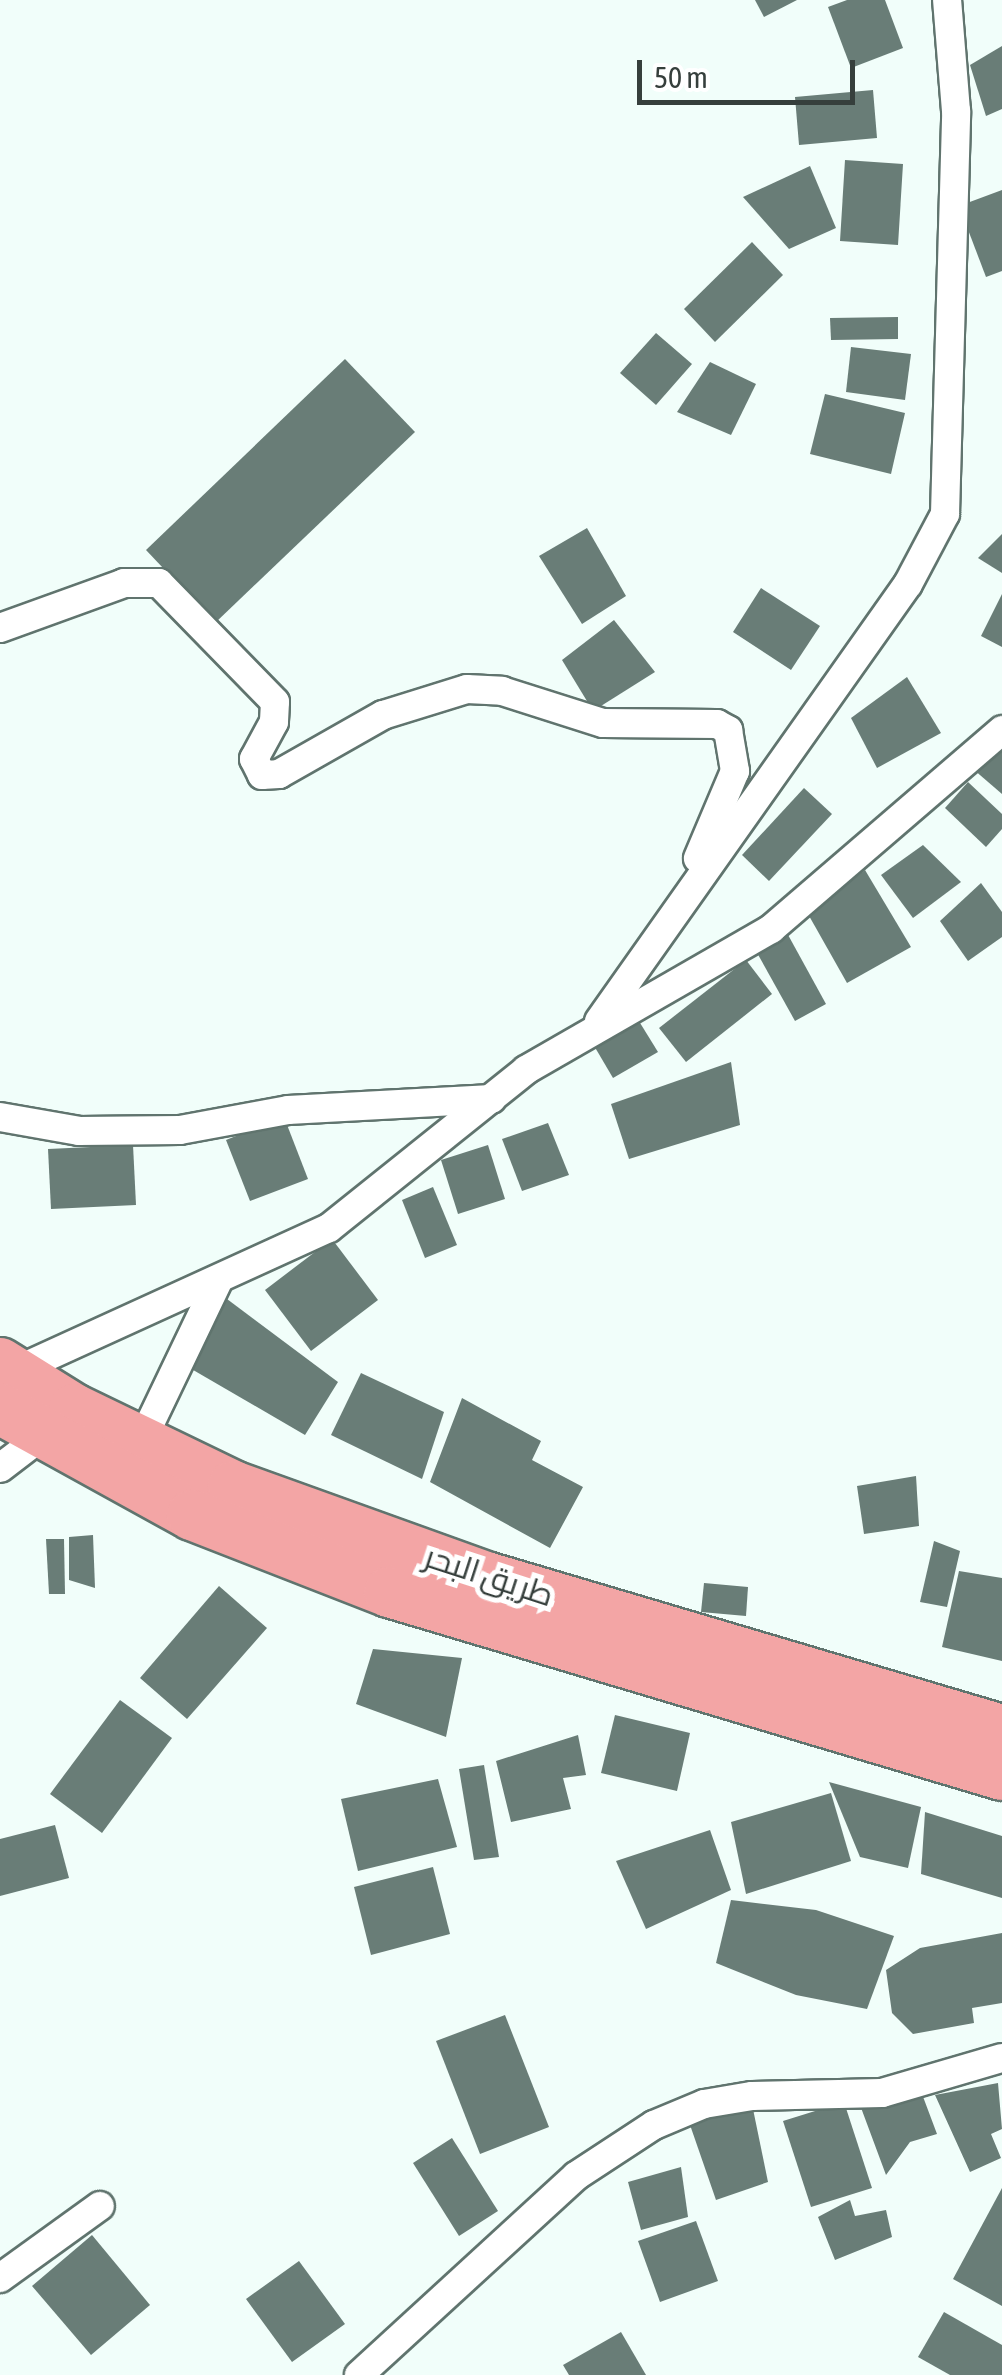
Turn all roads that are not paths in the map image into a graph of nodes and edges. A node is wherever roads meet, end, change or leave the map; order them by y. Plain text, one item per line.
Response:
1 (946, 0) edge
2 (0, 628) edge
3 (1002, 730) edge
4 (681, 896) junction
5 (598, 1022) junction
6 (492, 1099) junction
7 (0, 1116) edge
8 (219, 1278) junction
9 (4, 1381) edge
10 (42, 1436) junction
11 (141, 1442) junction
12 (0, 1468) edge
13 (1002, 1730) edge
14 (1002, 1775) edge
15 (1002, 2058) edge
16 (100, 2206) dead end
17 (0, 2278) edge
18 (359, 2375) edge

1 - 4 street
2 - 4 street
3 - 5 street
4 - 5 street
5 - 6 street
6 - 7 street
6 - 8 street
8 - 9 street
8 - 11 street
9 - 10 highway, طريق البحر
9 - 11 highway, طريق البحر
10 - 12 street
10 - 14 highway, طريق البحر
11 - 13 highway, طريق البحر
15 - 18 street
16 - 17 street

